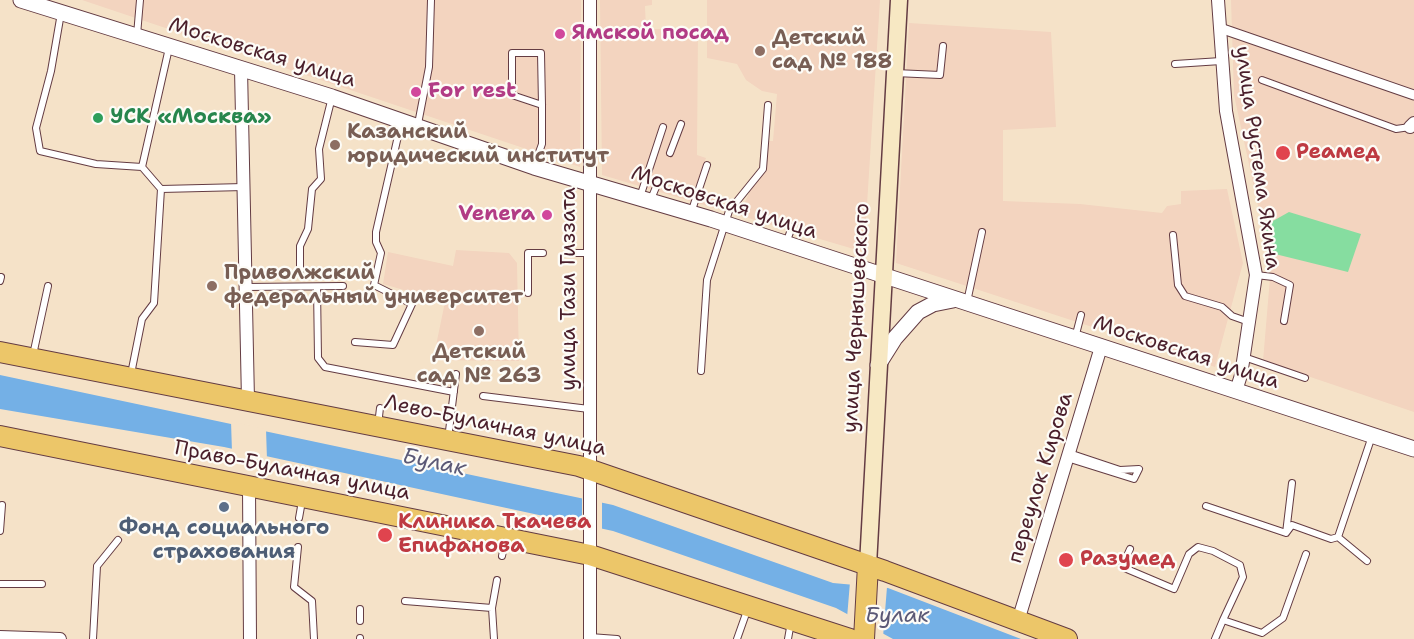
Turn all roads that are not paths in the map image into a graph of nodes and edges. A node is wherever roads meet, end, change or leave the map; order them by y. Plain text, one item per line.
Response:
1 (21, 0) edge
2 (140, 0) edge
3 (431, 0) edge
4 (590, 0) edge
5 (899, 0) edge
6 (1218, 0) edge
7 (61, 13) junction
8 (1220, 28) junction
9 (137, 35) junction
10 (169, 46) junction
11 (943, 46) dead end
12 (1221, 61) junction
13 (1175, 64) dead end
14 (241, 69) junction
15 (894, 73) junction
16 (1262, 80) dead end
17 (1414, 95) edge
18 (332, 96) junction
19 (542, 105) junction
20 (768, 105) dead end
21 (402, 119) junction
22 (418, 124) junction
23 (681, 124) dead end
24 (1412, 125) edge
25 (663, 127) dead end
26 (670, 153) dead end
27 (707, 165) dead end
28 (534, 166) junction
29 (142, 167) junction
30 (659, 180) dead end
31 (590, 182) junction
32 (244, 187) junction
33 (161, 189) junction
34 (645, 200) junction
35 (691, 214) junction
36 (724, 225) junction
37 (792, 227) dead end
38 (982, 232) dead end
39 (1173, 236) dead end
40 (786, 244) junction
41 (543, 253) dead end
42 (570, 253) dead end
43 (590, 253) junction
44 (300, 273) dead end
45 (883, 275) junction
46 (1256, 275) junction
47 (48, 286) dead end
48 (343, 286) dead end
49 (246, 287) junction
50 (317, 287) junction
51 (528, 293) dead end
52 (960, 302) junction
53 (1081, 315) dead end
54 (1284, 321) dead end
55 (1249, 322) junction
56 (1075, 339) junction
57 (355, 342) dead end
58 (1101, 347) junction
59 (0, 352) edge
60 (1244, 357) junction
61 (32, 358) junction
62 (878, 365) junction
63 (701, 371) dead end
64 (456, 374) dead end
65 (131, 377) junction
66 (1305, 378) dead end
67 (1236, 391) junction
68 (454, 392) junction
69 (483, 396) dead end
70 (248, 400) junction
71 (589, 409) junction
72 (1372, 435) junction
73 (0, 436) edge
74 (448, 439) junction
75 (1414, 449) edge
76 (1068, 455) junction
77 (591, 476) junction
78 (1292, 483) dead end
79 (249, 487) junction
80 (302, 497) junction
81 (2, 505) dead end
82 (1206, 506) dead end
83 (299, 518) dead end
84 (0, 531) edge
85 (1286, 533) junction
86 (1338, 537) junction
87 (118, 540) dead end
88 (298, 547) dead end
89 (590, 549) junction
90 (1130, 549) dead end
91 (1306, 554) dead end
92 (1367, 561) dead end
93 (868, 573) junction
94 (497, 580) dead end
95 (0, 584) edge
96 (42, 584) dead end
97 (405, 601) dead end
98 (492, 608) junction
99 (748, 608) junction
100 (360, 609) dead end
101 (1223, 620) junction
102 (360, 621) dead end
103 (1018, 621) junction
104 (790, 630) edge
105 (860, 636) edge
106 (0, 637) edge
107 (590, 638) edge
108 (60, 639) edge
109 (93, 639) edge
110 (250, 639) edge
111 (314, 639) edge
112 (494, 639) edge
113 (617, 639) edge
114 (737, 639) edge
115 (1066, 639) edge
116 (1215, 639) edge

1 - 7 street, Московская улица
2 - 9 lane
3 - 22 lane
4 - 31 street, улица Тази Гиззата
5 - 15 main road, улица Чернышевского
6 - 8 street, улица Рустема Яхина
7 - 9 street, Московская улица
7 - 29 lane
8 - 12 street, улица Рустема Яхина
8 - 17 street
9 - 10 street, Московская улица
10 - 14 street, Московская улица
10 - 29 lane
11 - 15 lane
12 - 13 lane
12 - 46 street, улица Рустема Яхина
14 - 18 street, Московская улица
14 - 32 street
15 - 45 main road, улица Чернышевского
16 - 24 lane
18 - 21 street, Московская улица
18 - 44 lane
19 - 19 lane
19 - 28 lane
20 - 36 lane
21 - 22 street, Московская улица
21 - 57 lane
22 - 28 street, Московская улица
23 - 26 lane
25 - 34 lane
27 - 35 lane
28 - 31 street, Московская улица
29 - 33 lane
30 - 34 lane
31 - 34 street, Московская улица
31 - 43 street, улица Тази Гиззата
32 - 33 lane
32 - 49 street
33 - 65 lane
34 - 35 street, Московская улица
35 - 36 street, Московская улица
36 - 40 street, Московская улица
36 - 63 lane
37 - 40 lane
38 - 52 lane
39 - 55 lane
40 - 45 street, Московская улица
41 - 51 lane
42 - 43 lane
43 - 71 street, улица Тази Гиззата
45 - 52 street, Московская улица
45 - 62 main road, улица Чернышевского
46 - 54 lane
46 - 55 street, улица Рустема Яхина
47 - 61 lane
48 - 50 lane
49 - 50 lane
49 - 70 street
50 - 68 lane
52 - 56 street, Московская улица
52 - 62 street
53 - 56 lane
55 - 60 street, улица Рустема Яхина
56 - 58 street, Московская улица
58 - 67 street, Московская улица
58 - 76 street, переулок Кирова
59 - 61 main road, Лево-Булачная улица
60 - 66 lane
60 - 67 street, улица Рустема Яхина
61 - 65 main road, Лево-Булачная улица
62 - 93 main road, улица Чернышевского
64 - 68 lane
65 - 70 main road, Лево-Булачная улица
67 - 72 street, Московская улица
68 - 74 lane
69 - 71 lane
70 - 74 main road, Лево-Булачная улица
71 - 77 street, улица Тази Гиззата
72 - 75 street, Московская улица
72 - 86 lane
73 - 79 main road, Право-Булачная улица
74 - 77 main road, Лево-Булачная улица
76 - 76 lane
76 - 103 street, переулок Кирова
77 - 89 street, улица Тази Гиззата
77 - 93 main road, Лево-Булачная улица
78 - 85 lane
79 - 80 main road, Право-Булачная улица
79 - 110 street
80 - 83 lane
80 - 89 main road, Право-Булачная улица
81 - 84 lane
82 - 85 lane
85 - 86 lane
86 - 92 lane
87 - 109 lane
88 - 111 lane
89 - 99 main road, Право-Булачная улица
89 - 107 street, улица Тази Гиззата
90 - 101 lane
91 - 101 lane
93 - 103 main road, Лево-Булачная улица
93 - 105 main road, улица Чернышевского
94 - 98 lane
95 - 96 lane
97 - 98 lane
98 - 112 lane
99 - 104 main road, Право-Булачная улица
99 - 114 lane
100 - 102 lane
101 - 116 lane
103 - 115 main road, Лево-Булачная улица
104 - 105 main road, Право-Булачная улица
106 - 108 street
107 - 113 lane

